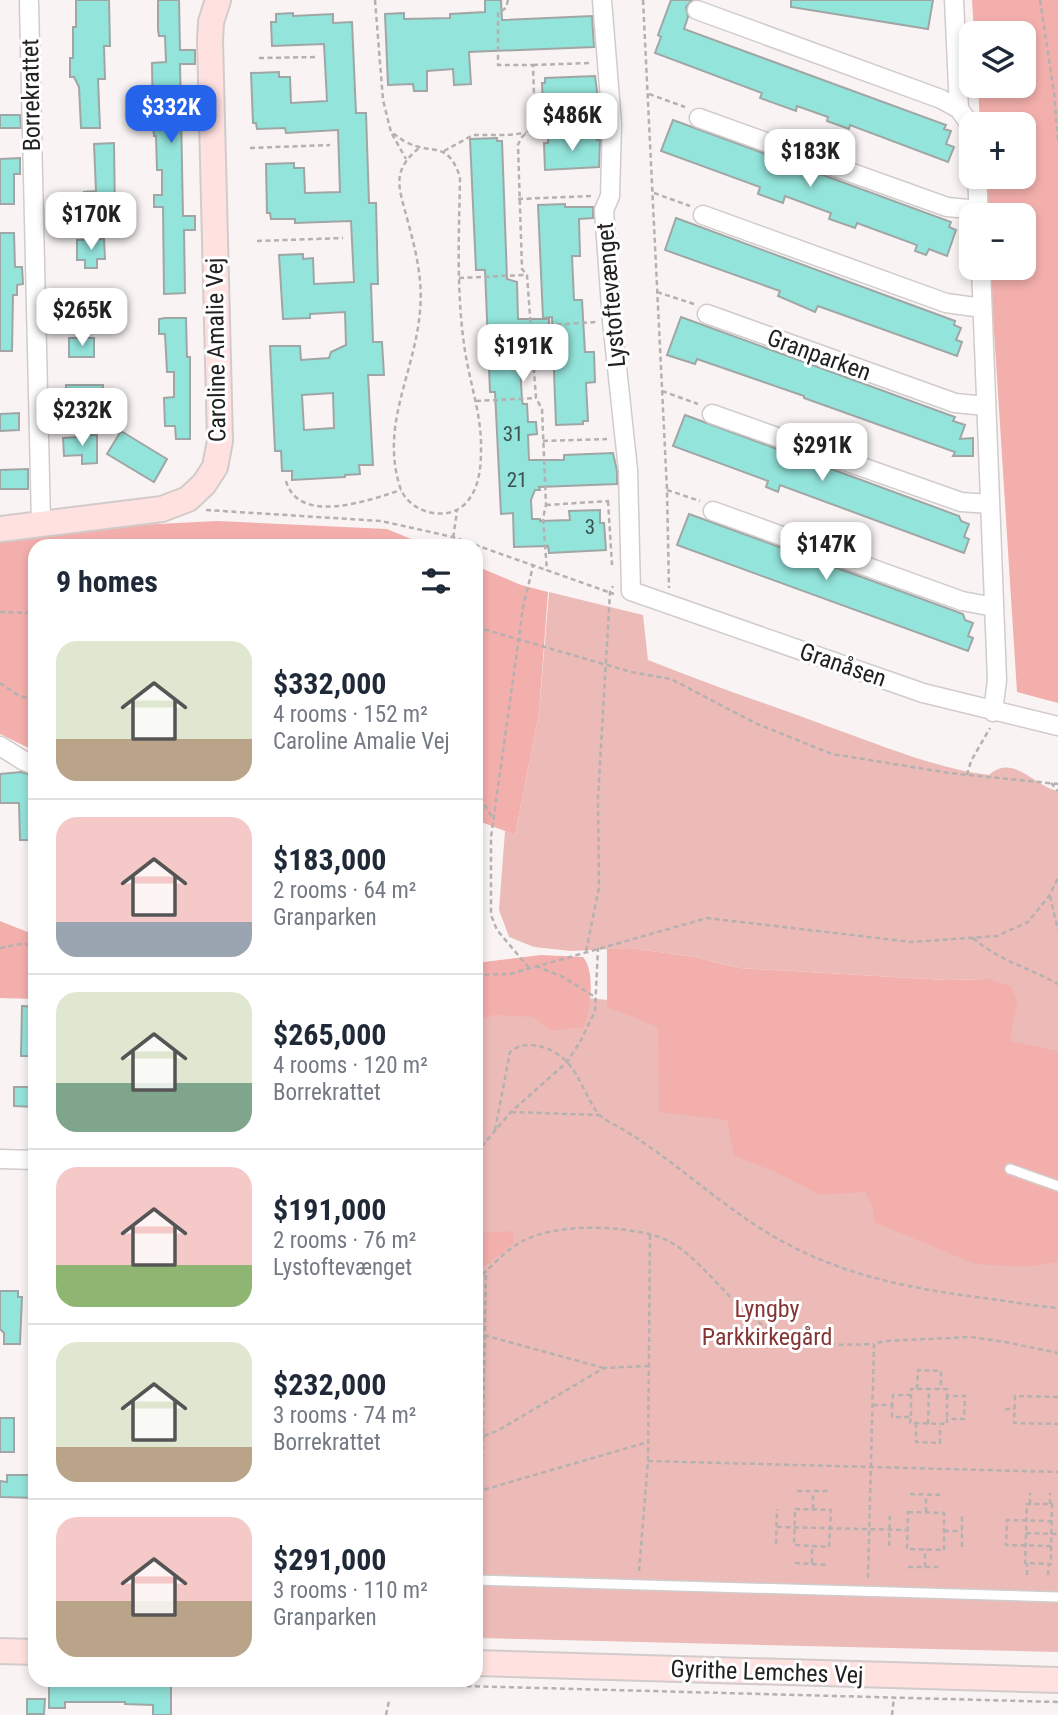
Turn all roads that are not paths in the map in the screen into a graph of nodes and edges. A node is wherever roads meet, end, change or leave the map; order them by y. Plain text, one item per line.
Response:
1 (218, 0) edge
2 (602, 0) edge
3 (954, 0) edge
4 (29, 3) dead end
5 (721, 8) edge
6 (697, 10) dead end
7 (959, 108) junction
8 (962, 112) edge
9 (699, 118) road end
10 (959, 209) edge
11 (703, 215) road end
12 (981, 280) edge
13 (982, 308) junction
14 (708, 314) road end
15 (986, 406) junction
16 (712, 414) road end
17 (990, 504) junction
18 (713, 511) road end
19 (41, 522) junction
20 (0, 529) edge
21 (627, 594) joint
22 (994, 607) junction
23 (993, 712) junction
24 (1058, 726) edge
25 (0, 746) edge
26 (28, 762) edge
27 (0, 1159) edge
28 (28, 1160) edge
29 (1010, 1169) dead end
30 (1058, 1186) edge
31 (483, 1580) edge
32 (1058, 1597) edge
33 (0, 1651) edge
34 (28, 1652) edge
35 (483, 1663) edge
36 (1058, 1680) edge

1 - 19 street, Caroline Amalie Vej
2 - 21 street, Lystoftevænget
3 - 7 street
4 - 19 street, Borrekrattet
5 - 6 street
5 - 7 street
7 - 8 street
9 - 10 street
11 - 13 street
12 - 13 street
13 - 15 street
14 - 15 street, Granparken
15 - 17 street
16 - 17 street
17 - 22 street
18 - 22 street
19 - 20 street
21 - 23 street, Granåsen
22 - 23 street
23 - 24 street, Granåsen
25 - 26 street
27 - 28 street
29 - 30 lane
31 - 32 lane
33 - 34 street
35 - 36 street, Gyrithe Lemches Vej

